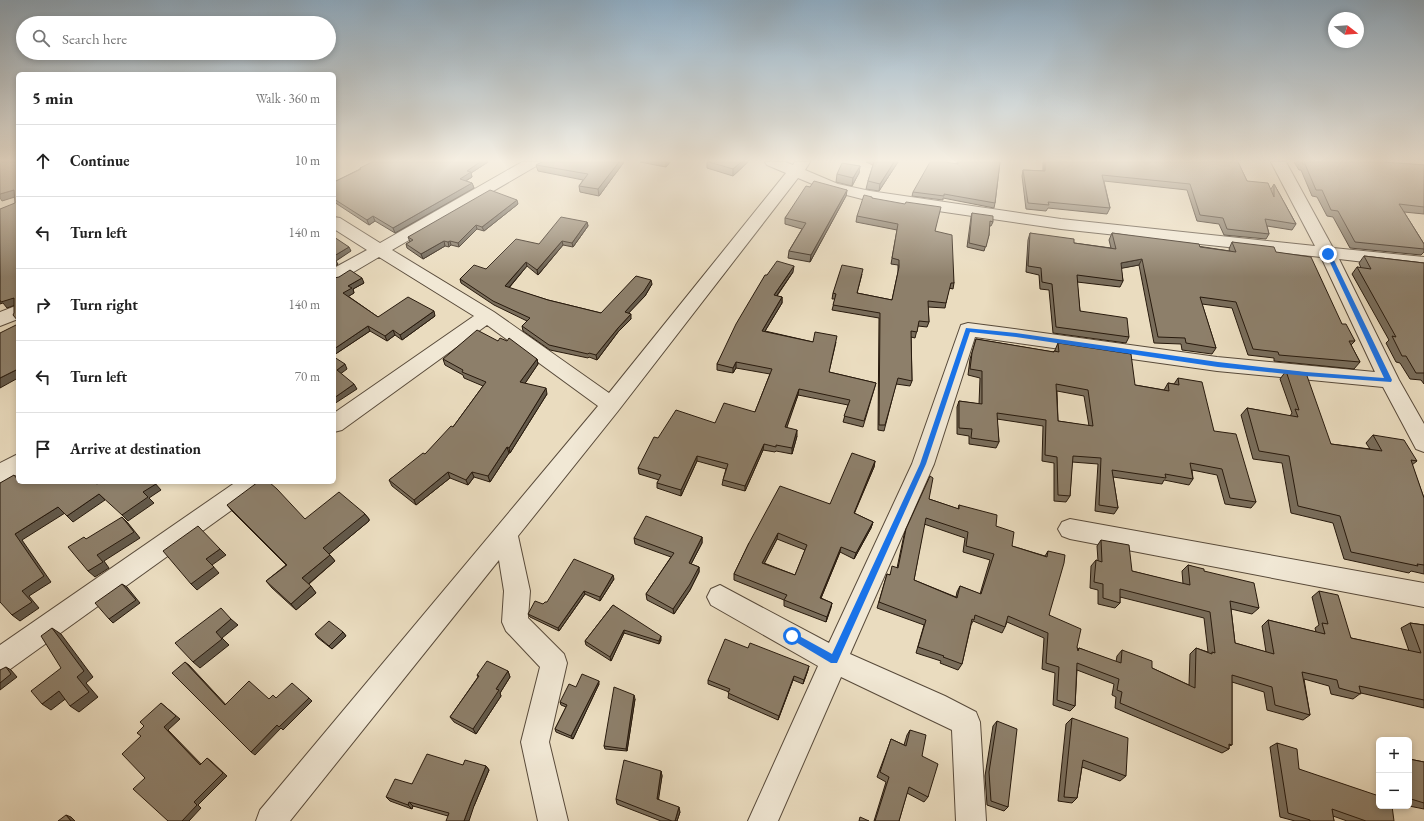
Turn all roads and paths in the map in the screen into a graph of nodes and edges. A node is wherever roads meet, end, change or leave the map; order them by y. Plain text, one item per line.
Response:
1 (460, 200) edge
2 (771, 200) edge
3 (899, 200) edge
4 (1299, 200) edge
5 (336, 223) edge
6 (379, 250) junction
7 (1328, 254) junction
8 (1424, 263) edge
9 (336, 275) edge
10 (16, 312) edge
11 (487, 316) junction
12 (0, 320) edge
13 (1389, 380) junction
14 (611, 405) junction
15 (336, 423) edge
16 (1424, 443) edge
17 (16, 465) edge
18 (0, 474) edge
19 (249, 484) edge
20 (1070, 529) dead end
21 (506, 535) junction
22 (1424, 595) edge
23 (720, 597) dead end
24 (834, 660) junction
25 (0, 661) edge
26 (271, 821) edge
27 (553, 821) edge
28 (763, 821) edge
29 (971, 821) edge

1 - 6 street
2 - 14 street
3 - 7 street
4 - 7 street
5 - 6 street
6 - 9 street
6 - 11 street
7 - 8 street
7 - 13 street
10 - 12 street
11 - 14 street
11 - 15 street
13 - 16 street
13 - 24 street
14 - 21 street
17 - 18 street
19 - 25 street
20 - 22 street
21 - 26 street
21 - 27 street
23 - 24 street
24 - 28 street
24 - 29 street

